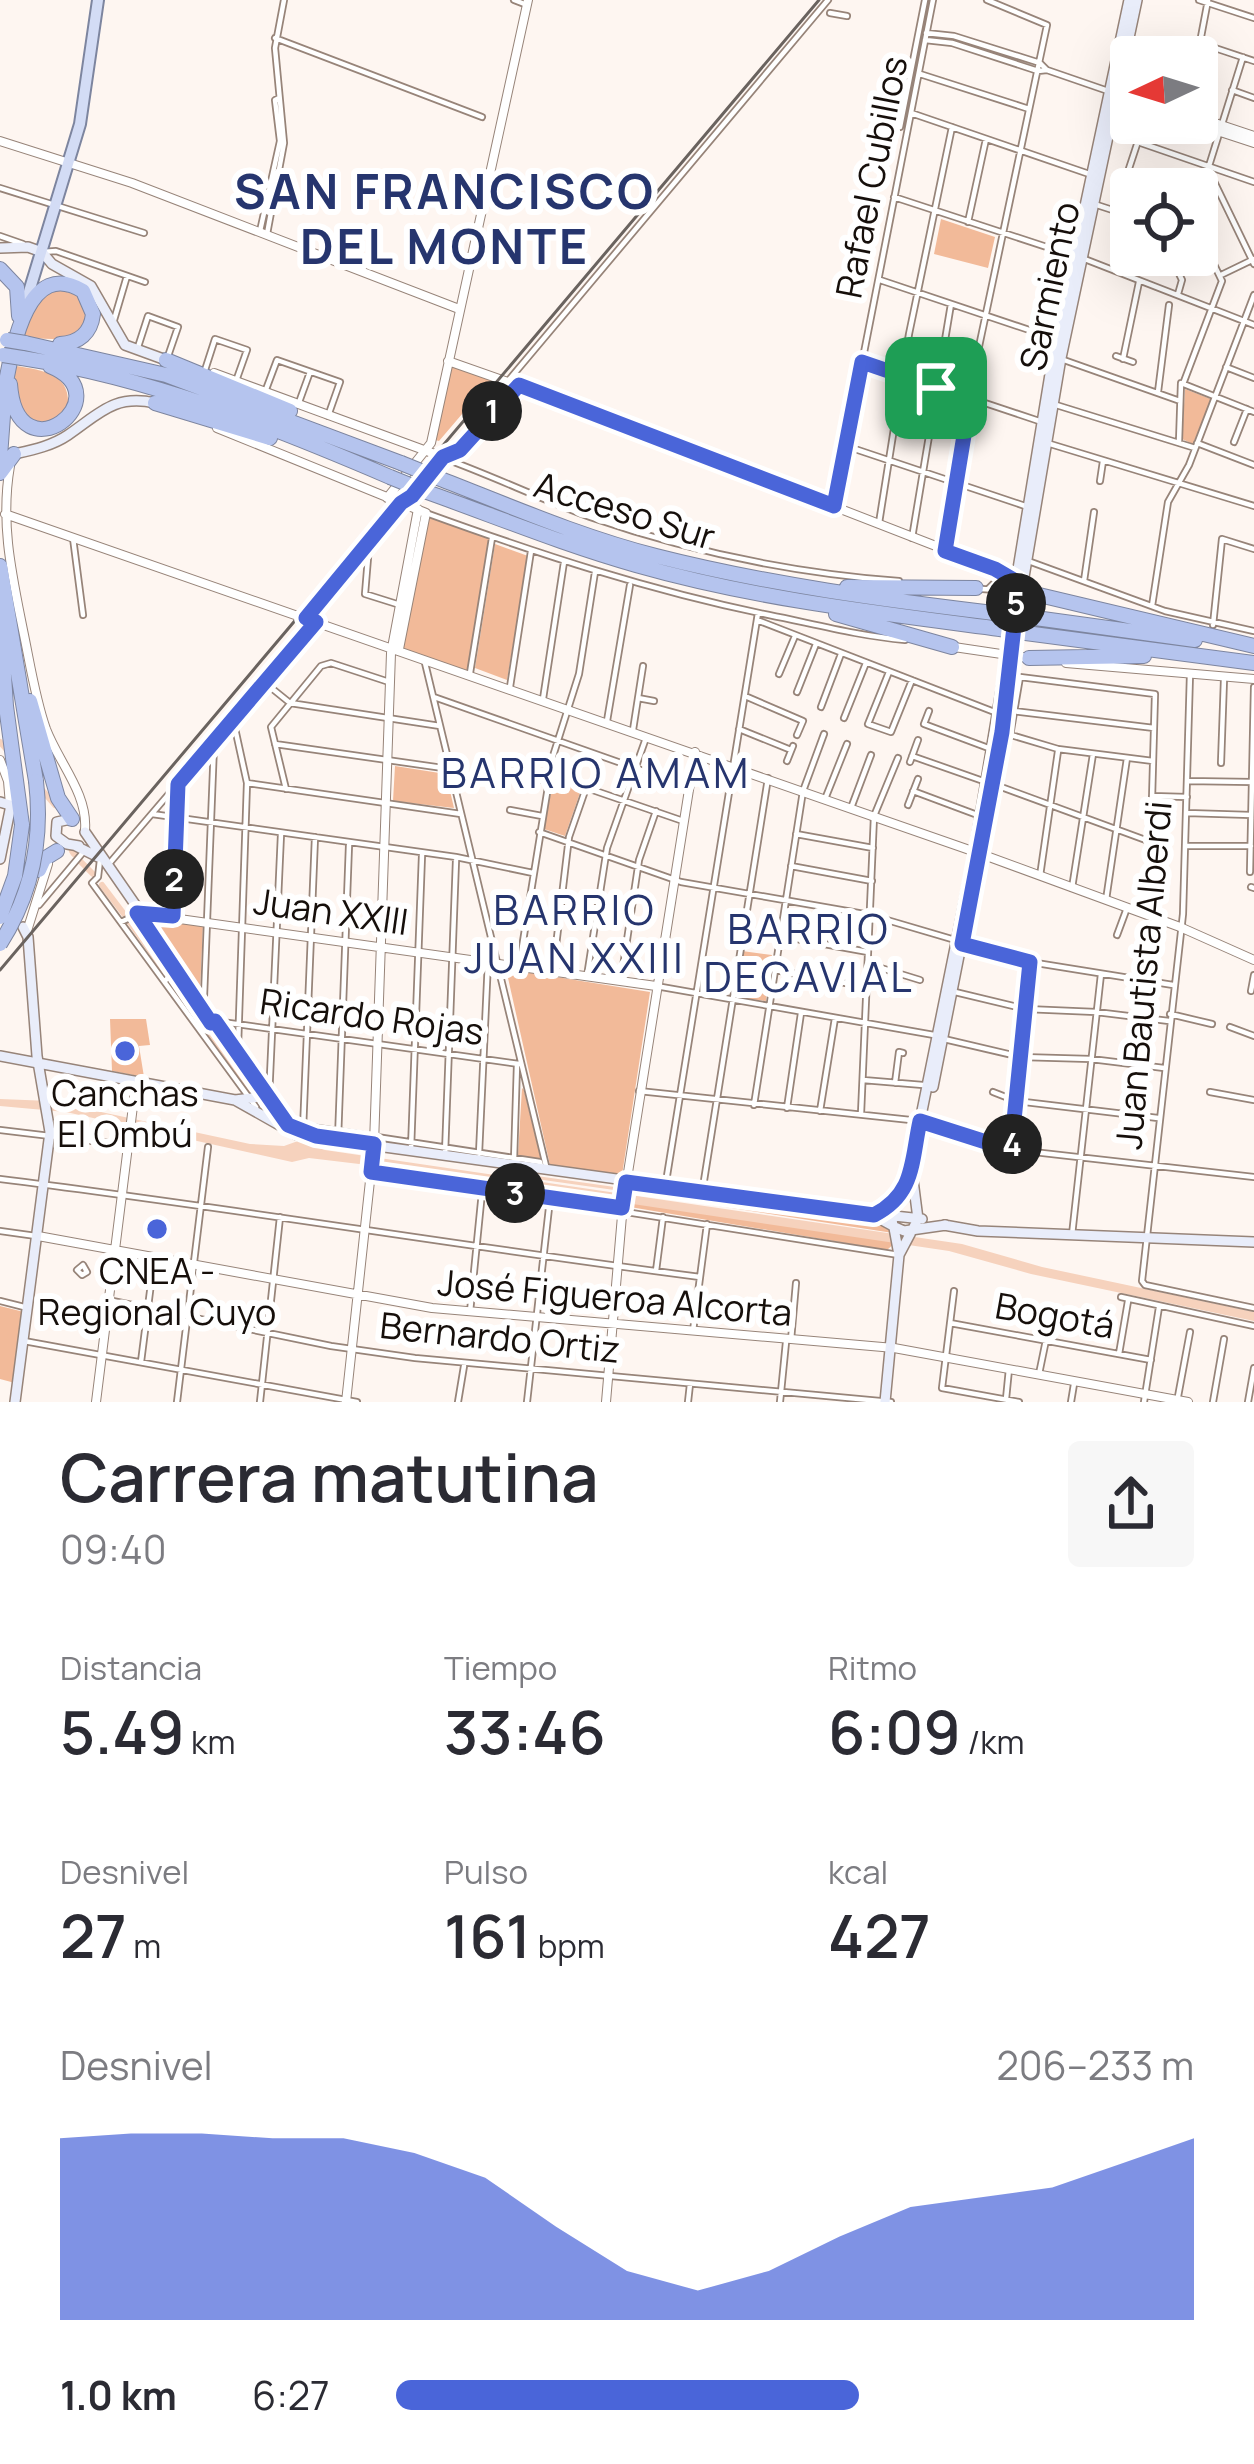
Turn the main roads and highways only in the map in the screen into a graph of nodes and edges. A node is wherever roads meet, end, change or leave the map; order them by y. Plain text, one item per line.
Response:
1 (101, 0) edge
2 (1133, 0) edge
3 (1126, 36) edge
4 (1110, 107) edge
5 (1110, 111) edge
6 (1090, 203) junction
7 (0, 248) edge
8 (42, 252) junction
9 (69, 257) road end
10 (1078, 257) junction
11 (81, 262) road end
12 (0, 269) edge
13 (66, 272) junction
14 (23, 313) junction
15 (1057, 357) junction
16 (166, 360) joint
17 (7, 363) edge
18 (155, 403) joint
19 (1042, 442) junction
20 (364, 449) junction
21 (343, 457) junction
22 (6, 462) edge
23 (624, 546) junction
24 (0, 566) edge
25 (708, 584) junction
26 (982, 589) road end
27 (1016, 603) junction
28 (3, 614) edge
29 (1001, 622) junction
30 (952, 647) road end
31 (1252, 655) edge
32 (1008, 656) junction
33 (1029, 658) road end
34 (16, 685) junction
35 (1002, 732) junction
36 (990, 783) junction
37 (14, 811) edge
38 (77, 824) junction
39 (69, 846) junction
40 (977, 853) junction
41 (0, 860) edge
42 (104, 862) junction
43 (2, 904) edge
44 (131, 917) junction
45 (0, 929) edge
46 (25, 929) road end
47 (959, 943) junction
48 (0, 948) edge
49 (212, 1022) junction
50 (940, 1037) junction
51 (0, 1056) edge
52 (38, 1063) junction
53 (255, 1101) junction
54 (922, 1121) junction
55 (316, 1136) junction
56 (916, 1204) junction
57 (874, 1215) junction
58 (946, 1226) junction
59 (903, 1229) junction
60 (1254, 1243) edge
61 (0, 1385) edge
62 (16, 1393) edge
63 (887, 1401) edge

1 - 8 main road
2 - 3 main road, Sarmiento
4 - 6 main road, Sarmiento
5 - 6 main road, Sarmiento
6 - 10 main road, Sarmiento
7 - 8 main road
8 - 13 main road
8 - 14 main road
9 - 13 main road
10 - 15 main road, Sarmiento
10 - 15 main road, Sarmiento
11 - 13 main road
12 - 17 highway
13 - 16 main road
14 - 17 highway
14 - 17 highway
15 - 19 main road, Sarmiento
15 - 19 main road, Sarmiento
16 - 20 highway
17 - 17 highway
17 - 20 highway, Acceso Sur
17 - 21 highway, Acceso Sur
17 - 22 highway
18 - 21 highway
18 - 22 main road
19 - 27 main road, Sarmiento
20 - 23 highway, Acceso Sur, bridge
21 - 25 highway, Acceso Sur, bridge
23 - 26 highway
23 - 29 highway, Acceso Sur
24 - 28 highway
25 - 29 highway, Acceso Sur
25 - 30 highway
27 - 29 highway, Acceso Sur, bridge
27 - 31 highway, Acceso Sur
27 - 31 highway
27 - 32 main road, Sarmiento
28 - 34 highway
28 - 37 highway
28 - 38 highway
31 - 33 highway
32 - 35 main road, Sarmiento
32 - 35 main road, Sarmiento
34 - 45 highway, bridge
34 - 48 highway, bridge
35 - 36 main road, Sarmiento
35 - 36 main road, Sarmiento
36 - 40 main road, Sarmiento
36 - 40 main road, Sarmiento
37 - 38 main road
37 - 39 main road
37 - 41 main road
37 - 43 highway, bridge
38 - 39 main road
38 - 39 main road
38 - 42 main road
39 - 42 main road
39 - 48 highway, bridge
40 - 47 main road, Sarmiento
42 - 44 main road
44 - 49 main road
44 - 49 main road
46 - 52 main road
47 - 50 main road, Sarmiento
47 - 50 main road, Sarmiento
49 - 53 main road
49 - 53 main road
50 - 54 main road, Sarmiento
50 - 54 main road, Sarmiento
51 - 52 main road
52 - 53 main road
52 - 62 main road
53 - 55 main road
53 - 55 main road
54 - 56 main road, Sarmiento
54 - 59 main road, Sarmiento
55 - 57 main road
56 - 58 main road
56 - 59 main road, Sarmiento
56 - 59 main road
57 - 59 main road
57 - 59 main road
58 - 59 main road
58 - 60 main road
59 - 63 main road, Sarmiento
61 - 62 main road

